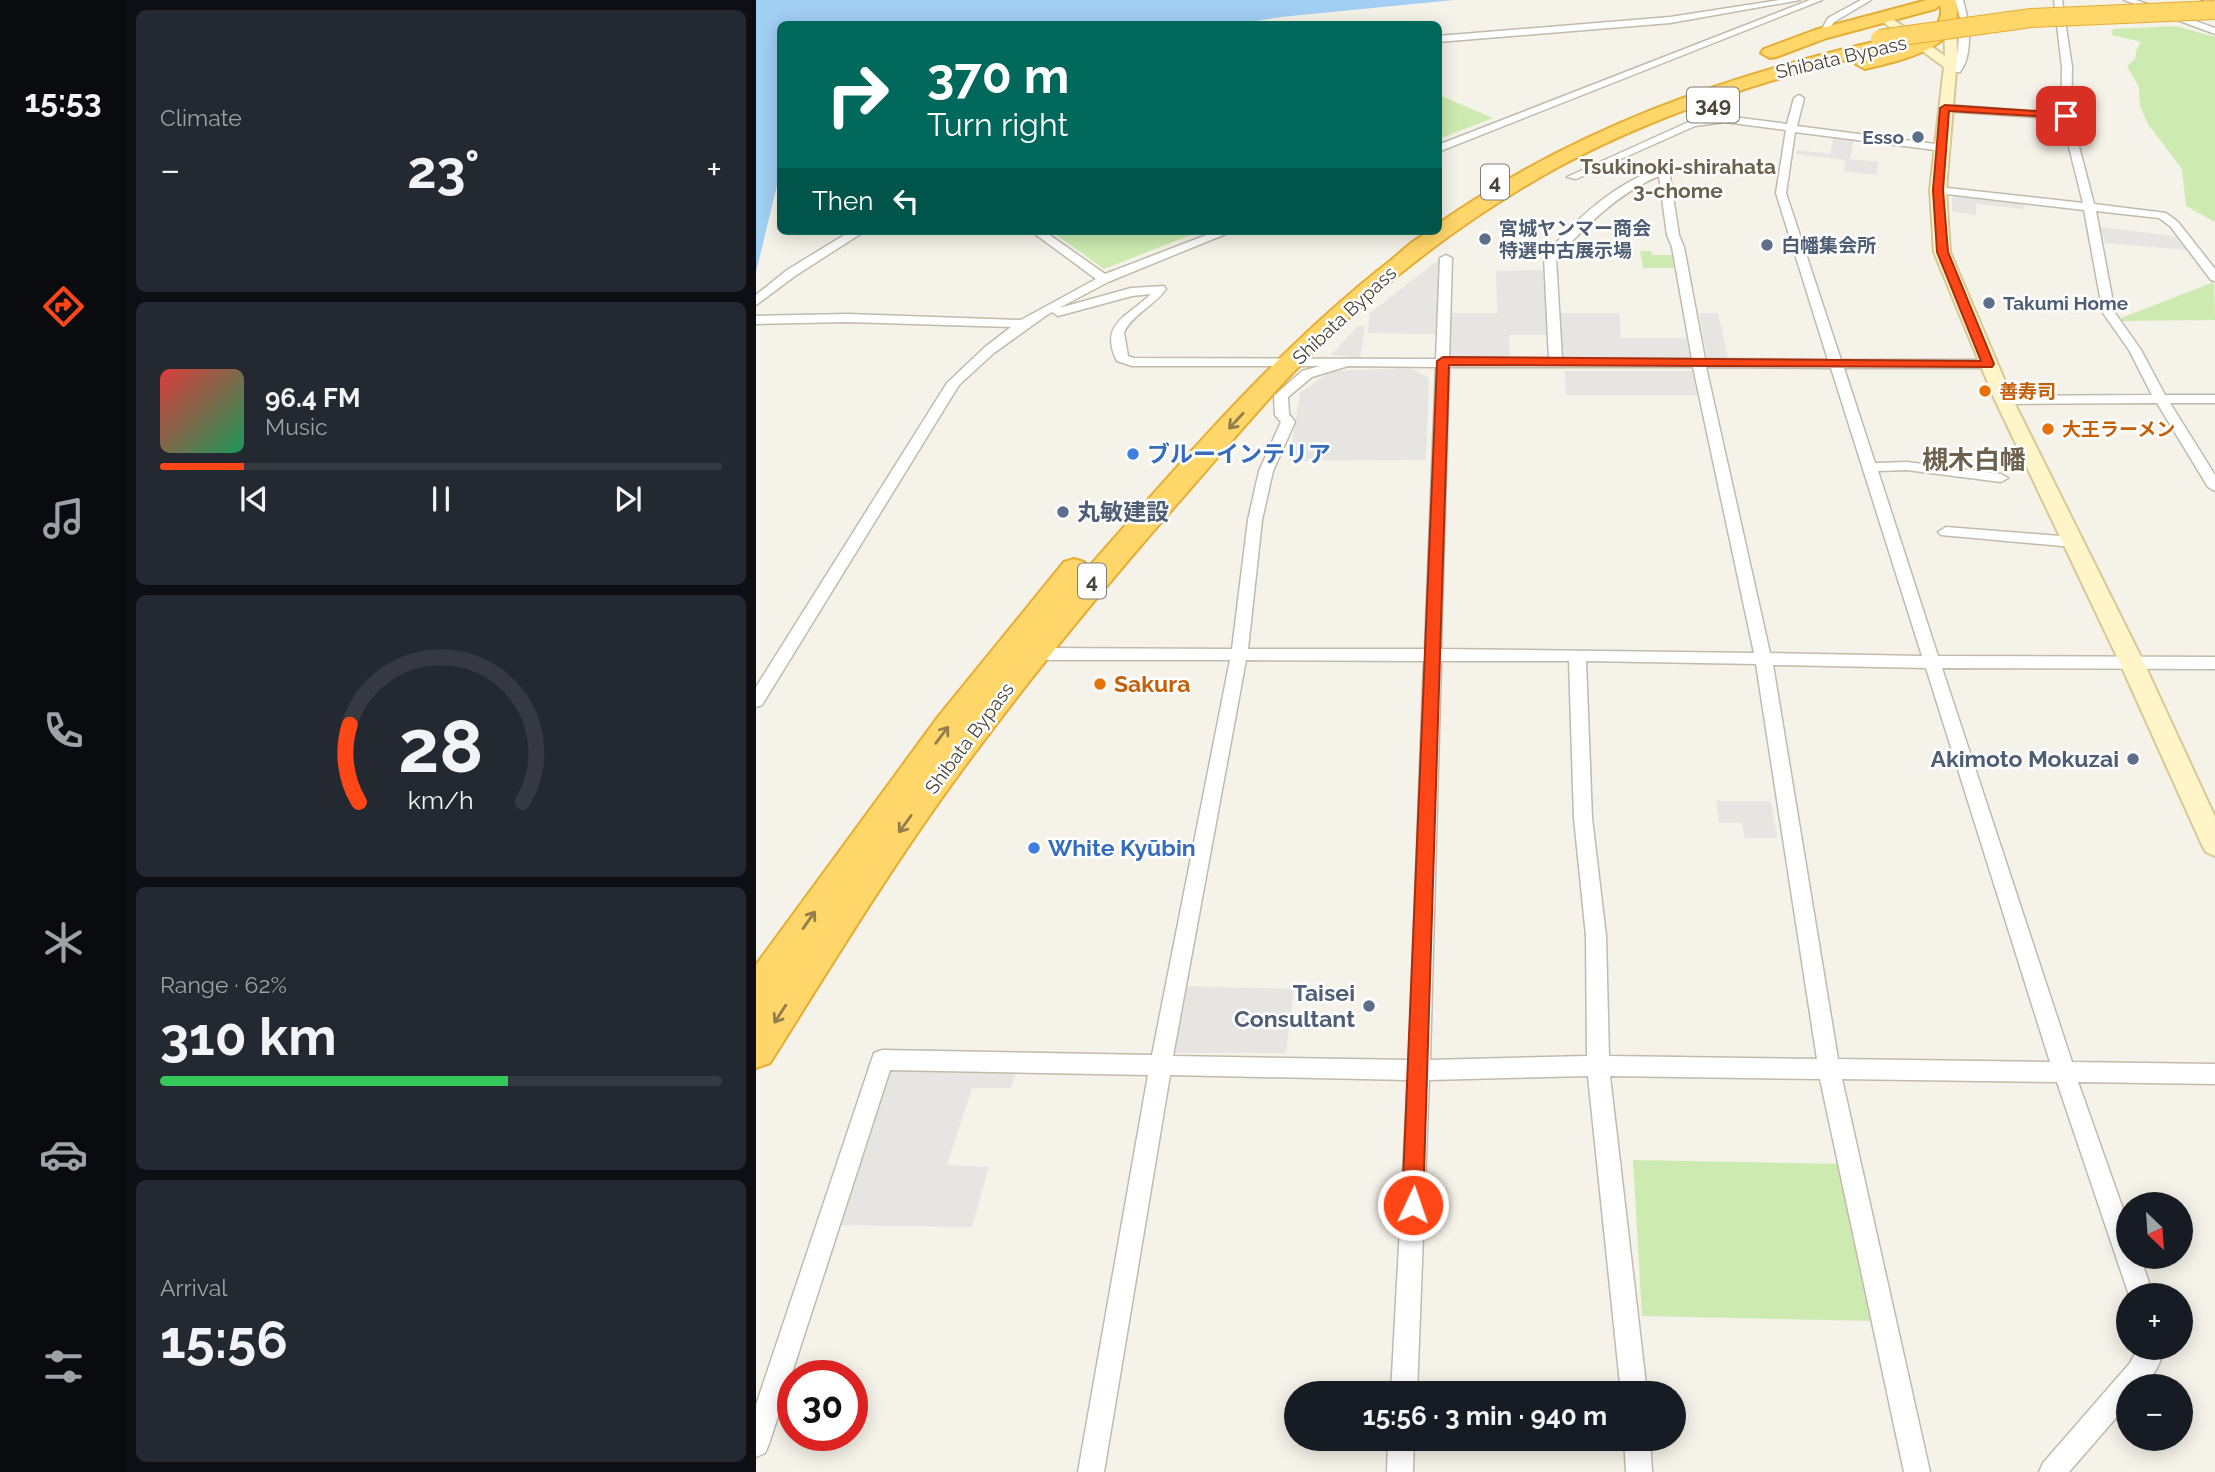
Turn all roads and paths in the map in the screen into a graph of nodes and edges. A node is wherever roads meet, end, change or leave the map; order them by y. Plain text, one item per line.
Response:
1 (1796, 0) edge
2 (1818, 0) edge
3 (1867, 0) edge
4 (1937, 0) edge
5 (1947, 0) edge
6 (1959, 0) edge
7 (2058, 0) edge
8 (2128, 0) edge
9 (2215, 13) edge
10 (1884, 17) junction
11 (1950, 19) junction
12 (2215, 31) edge
13 (1821, 34) junction
14 (1442, 39) edge
15 (1923, 45) junction
16 (1886, 47) junction
17 (1752, 59) dead end
18 (1949, 68) junction
19 (1716, 72) dead end
20 (1799, 98) dead end
21 (1945, 108) junction
22 (2066, 116) junction
23 (1791, 128) junction
24 (1442, 147) edge
25 (1943, 148) junction
26 (1554, 149) junction
27 (1572, 177) dead end
28 (1510, 187) joint
29 (1938, 190) junction
30 (2089, 205) junction
31 (1442, 215) edge
32 (1442, 234) edge
33 (853, 235) edge
34 (1043, 235) edge
35 (1217, 235) edge
36 (1413, 235) edge
37 (1441, 235) edge
38 (1446, 258) dead end
39 (2214, 274) edge
40 (1104, 279) junction
41 (756, 301) edge
42 (756, 320) edge
43 (1019, 325) junction
44 (1280, 361) junction
45 (1353, 361) junction
46 (1443, 361) junction
47 (1556, 363) junction
48 (1699, 363) junction
49 (1837, 363) junction
50 (1988, 364) junction
51 (2160, 398) junction
52 (2215, 399) edge
53 (2004, 400) junction
54 (1870, 467) junction
55 (2001, 478) dead end
56 (2215, 487) edge
57 (1946, 532) dead end
58 (2073, 542) junction
59 (1033, 654) junction
60 (1239, 655) junction
61 (1431, 655) junction
62 (1577, 655) junction
63 (1763, 657) junction
64 (2131, 661) junction
65 (1931, 662) junction
66 (2215, 663) edge
67 (756, 701) edge
68 (2215, 845) edge
69 (756, 996) edge
70 (756, 1050) edge
71 (1161, 1065) junction
72 (1598, 1066) junction
73 (1419, 1070) junction
74 (1829, 1070) junction
75 (2064, 1072) junction
76 (2215, 1074) edge
77 (2137, 1283) edge
78 (2147, 1360) edge
79 (1405, 1381) edge
80 (1633, 1381) edge
81 (756, 1444) edge
82 (1401, 1451) edge
83 (1638, 1451) edge
84 (1091, 1472) edge
85 (1400, 1472) edge
86 (1639, 1472) edge
87 (1917, 1472) edge
88 (2052, 1472) edge

1 - 14 street
2 - 24 street
3 - 13 street
4 - 10 highway, 349
5 - 11 highway
6 - 18 street
7 - 22 street
8 - 12 street
9 - 16 highway, Shibata Bypass / 4, bridge
10 - 13 highway, 349
10 - 15 street
11 - 15 highway, 349
11 - 18 street
13 - 17 highway, 349
15 - 16 highway, 349
15 - 18 street
16 - 18 street
16 - 26 highway, Shibata Bypass / 4
16 - 28 highway, 349
18 - 21 street
19 - 26 highway, 349
20 - 23 street
21 - 22 street
21 - 25 street
22 - 30 street
23 - 25 street
23 - 27 street
23 - 49 street
25 - 29 street
26 - 31 highway, Shibata Bypass / 4
28 - 32 highway, Shibata Bypass / 4
29 - 30 street
29 - 50 street
30 - 39 street
30 - 51 street
33 - 41 street
34 - 40 street
35 - 40 street
36 - 44 highway, Shibata Bypass / 4
37 - 44 highway, Shibata Bypass / 4
38 - 46 street
40 - 43 street
42 - 43 street
43 - 44 street
43 - 67 street
44 - 45 street
44 -> 59 highway, Shibata Bypass / 4
69 -> 44 highway, Shibata Bypass / 4
45 - 46 street
45 - 60 street
46 - 47 street
46 - 61 street
47 - 48 street
47 - 48 street
48 - 49 street
48 - 63 street
49 - 50 street
49 - 54 street
50 - 53 street
51 - 52 street
51 - 53 street
51 - 56 street
53 - 58 street
54 - 55 street
54 - 65 street
57 - 58 street
58 - 64 street
59 - 60 street
59 -> 70 highway, Shibata Bypass / 4
60 - 61 street
60 - 71 street
61 - 62 street
61 - 73 street
62 - 63 street
62 - 72 street
63 - 65 street
63 - 74 street
64 - 65 street
64 - 66 street
64 - 68 street
65 - 75 street
71 - 73 street
71 - 81 street
71 - 84 street
72 - 73 street
72 - 74 street
72 - 80 street
73 - 79 street
74 - 75 street
74 - 87 street
75 - 76 street
75 - 77 street
78 - 88 street
82 - 85 street
83 - 86 street

